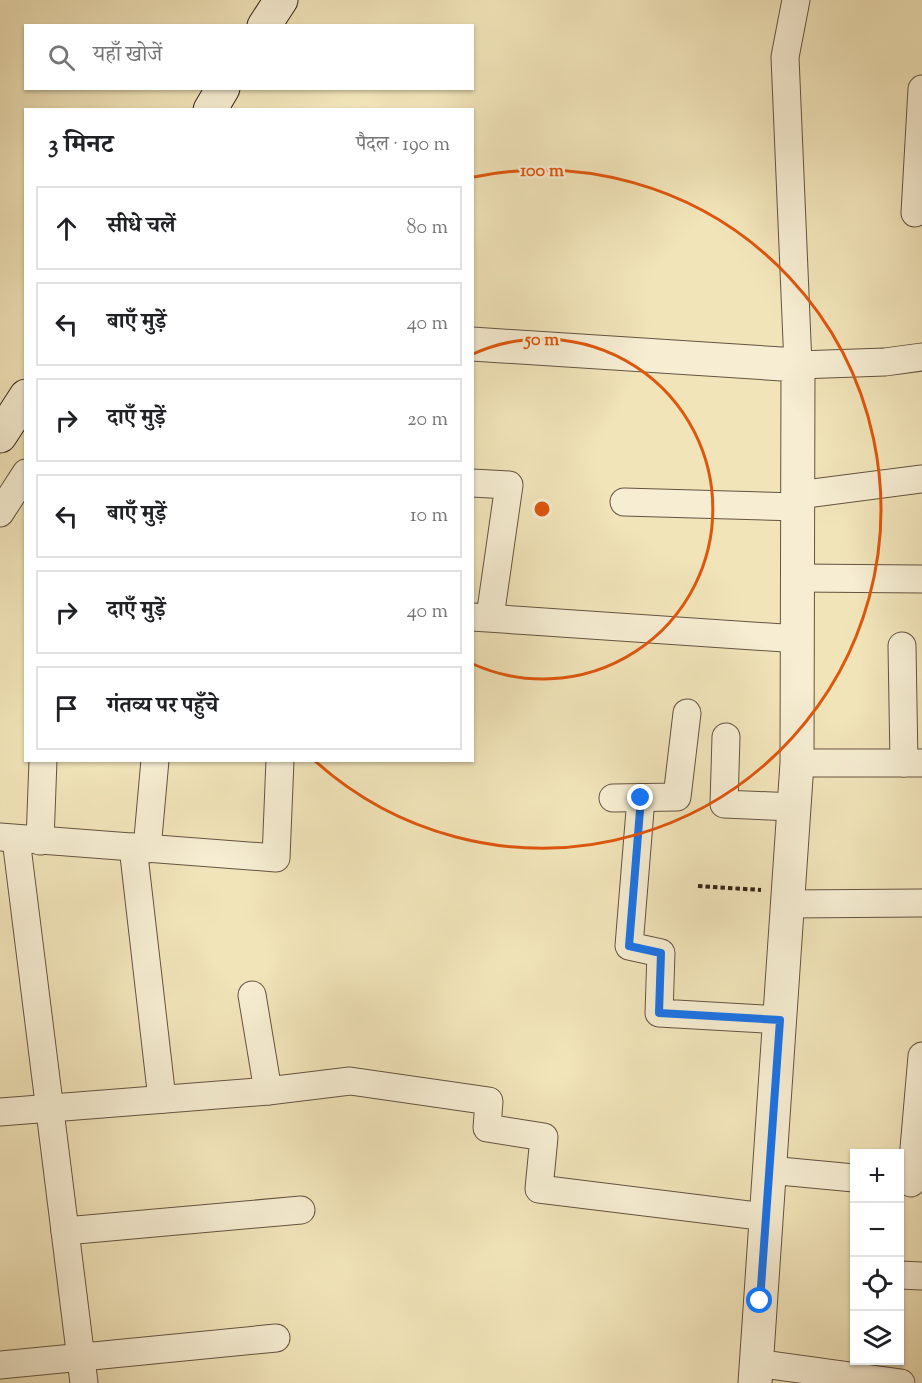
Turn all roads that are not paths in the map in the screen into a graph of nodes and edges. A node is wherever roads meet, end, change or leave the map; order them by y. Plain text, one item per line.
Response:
1 (281, 0) edge
2 (796, 0) edge
3 (265, 24) edge
4 (922, 89) edge
5 (222, 90) edge
6 (211, 108) edge
7 (915, 213) dead end
8 (474, 344) edge
9 (922, 357) edge
10 (798, 365) junction
11 (24, 399) edge
12 (0, 436) edge
13 (24, 476) edge
14 (922, 479) edge
15 (474, 483) edge
16 (798, 501) junction
17 (624, 502) dead end
18 (0, 513) edge
19 (798, 578) junction
20 (922, 579) edge
21 (482, 617) edge
22 (798, 639) junction
23 (902, 646) dead end
24 (687, 713) dead end
25 (726, 737) dead end
26 (42, 762) edge
27 (155, 762) edge
28 (280, 762) edge
29 (797, 763) junction
30 (913, 763) edge
31 (613, 798) dead end
32 (641, 798) junction
33 (794, 807) junction
34 (19, 839) edge
35 (140, 848) junction
36 (789, 898) junction
37 (922, 903) edge
38 (252, 995) dead end
39 (780, 1020) junction
40 (922, 1056) edge
41 (268, 1090) junction
42 (162, 1099) junction
43 (50, 1108) junction
44 (0, 1112) edge
45 (769, 1170) junction
46 (850, 1178) edge
47 (911, 1183) edge
48 (301, 1210) dead end
49 (766, 1216) junction
50 (65, 1231) junction
51 (904, 1275) edge
52 (922, 1276) edge
53 (276, 1338) dead end
54 (0, 1365) edge
55 (83, 1370) edge
56 (756, 1373) edge
57 (901, 1383) edge

1 - 3 street
2 - 10 street
4 - 7 street
5 - 6 street
8 - 10 street
9 - 10 street
10 - 16 street
11 - 12 street
13 - 18 street
14 - 16 street
15 - 21 street
16 - 17 street
16 - 19 street
19 - 20 street
19 - 22 street
21 - 22 street
22 - 29 street
23 - 30 street
24 - 32 street
25 - 33 street
26 - 34 street
27 - 35 street
28 - 35 street
29 - 30 street
29 - 33 street
31 - 32 street
32 - 39 street
33 - 36 street
34 - 35 street
34 - 43 street
35 - 42 street
36 - 37 street
36 - 39 street
38 - 41 street
39 - 45 street
40 - 47 street
41 - 42 street
41 - 49 street
42 - 43 street
43 - 44 street
43 - 50 street
45 - 46 street
45 - 49 street
48 - 50 street
49 - 56 street
50 - 55 street
51 - 52 street
53 - 55 street
54 - 55 street
56 - 57 street

